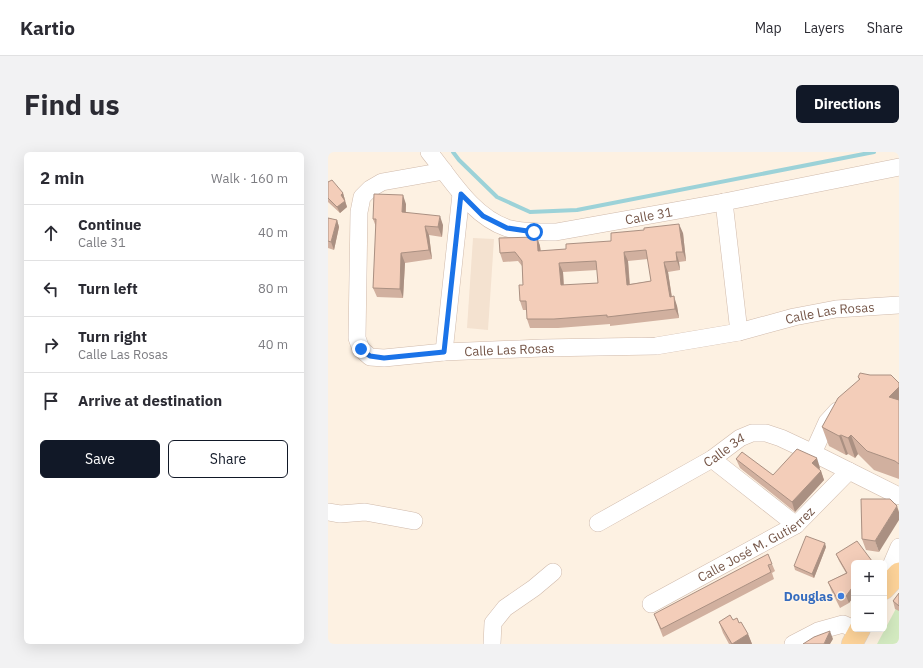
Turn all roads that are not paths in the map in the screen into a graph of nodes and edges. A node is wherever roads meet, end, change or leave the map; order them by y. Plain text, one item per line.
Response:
1 (428, 152) edge
2 (899, 167) edge
3 (444, 171) junction
4 (461, 194) junction
5 (724, 202) junction
6 (899, 305) edge
7 (739, 332) junction
8 (444, 352) junction
9 (848, 400) edge
10 (813, 453) junction
11 (712, 459) junction
12 (849, 471) junction
13 (899, 496) edge
14 (328, 512) edge
15 (414, 521) dead end
16 (598, 523) dead end
17 (796, 525) junction
18 (899, 547) edge
19 (553, 572) dead end
20 (899, 573) edge
21 (887, 575) edge
22 (887, 586) edge
23 (651, 604) dead end
24 (851, 629) edge
25 (492, 644) edge
26 (793, 644) edge

1 - 3 street, Calle 31
2 - 5 street, Calle 31
3 - 4 street, Calle 31
3 - 8 street, Calle Las Rosas
4 - 5 street, Calle 31
4 - 8 street
5 - 7 street
6 - 7 street, Calle Las Rosas
7 - 8 street, Calle Las Rosas
9 - 10 street
10 - 11 street, Calle 34
10 - 12 street, Calle 34
11 - 16 street, Calle 34
11 - 17 street
12 - 13 street, Calle 34
12 - 17 street, Calle José M. Gutierrez
14 - 15 street
17 - 23 street, Calle José M. Gutierrez
18 - 21 street
19 - 25 street
20 - 22 main road
24 - 26 street

